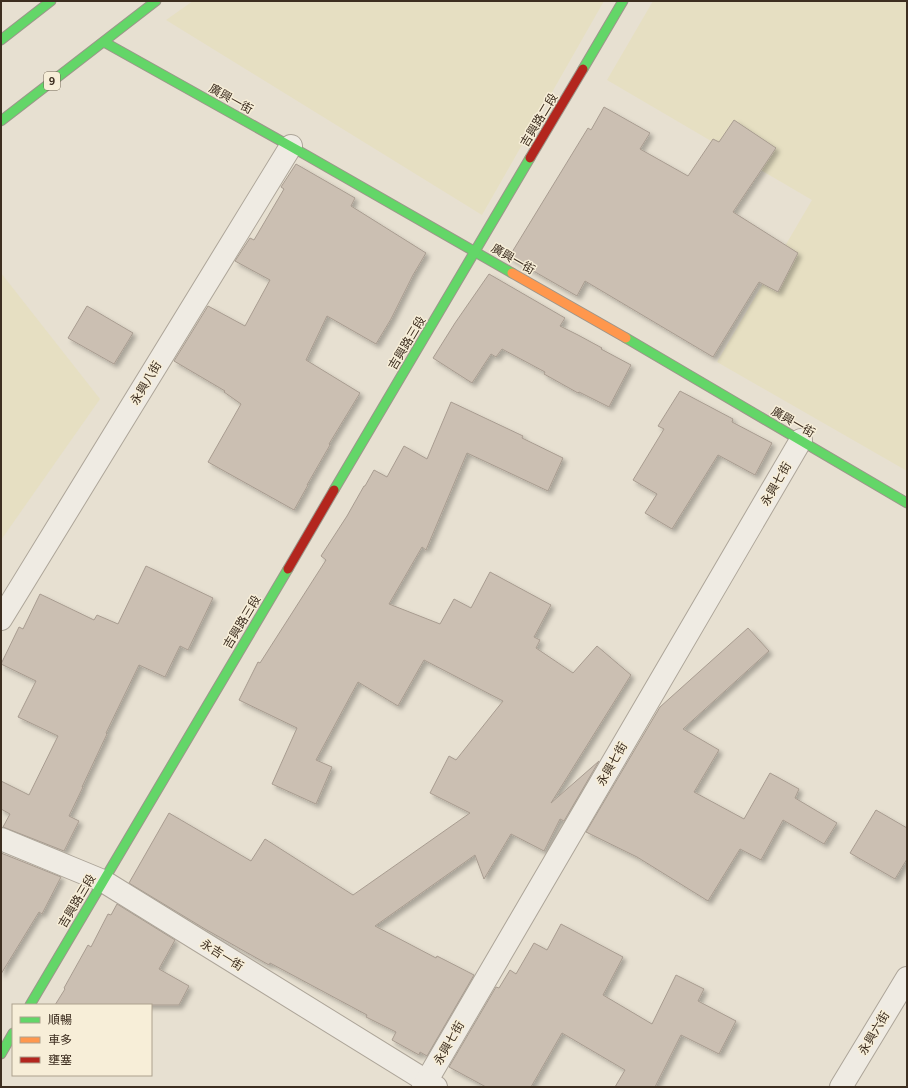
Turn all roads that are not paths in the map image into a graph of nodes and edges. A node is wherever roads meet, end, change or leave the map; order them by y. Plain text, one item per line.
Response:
1 (51, 1) edge
2 (156, 1) edge
3 (623, 1) edge
4 (1, 40) edge
5 (104, 42) junction
6 (1, 121) edge
7 (291, 146) junction
8 (475, 251) junction
9 (801, 440) junction
10 (907, 503) edge
11 (1, 619) edge
12 (1, 839) edge
13 (103, 881) junction
14 (907, 978) edge
15 (31, 1004) edge
16 (12, 1035) edge
17 (1, 1054) edge
18 (428, 1085) edge
19 (841, 1087) edge

1 - 4 street
2 - 5 street, 9
3 - 8 street, 吉興路二段
5 - 6 street, 9
5 - 7 street, 廣興一街
7 - 8 street, 廣興一街
7 - 11 street, 永興八街
8 - 9 street, 廣興一街
8 - 13 street, 吉興路三段
9 - 10 street, 廣興一街
9 - 18 street, 永興七街
12 - 13 street, 永吉一街
13 - 15 street, 吉興路三段
13 - 18 street, 永吉一街
14 - 19 street, 永興六街
16 - 17 street

